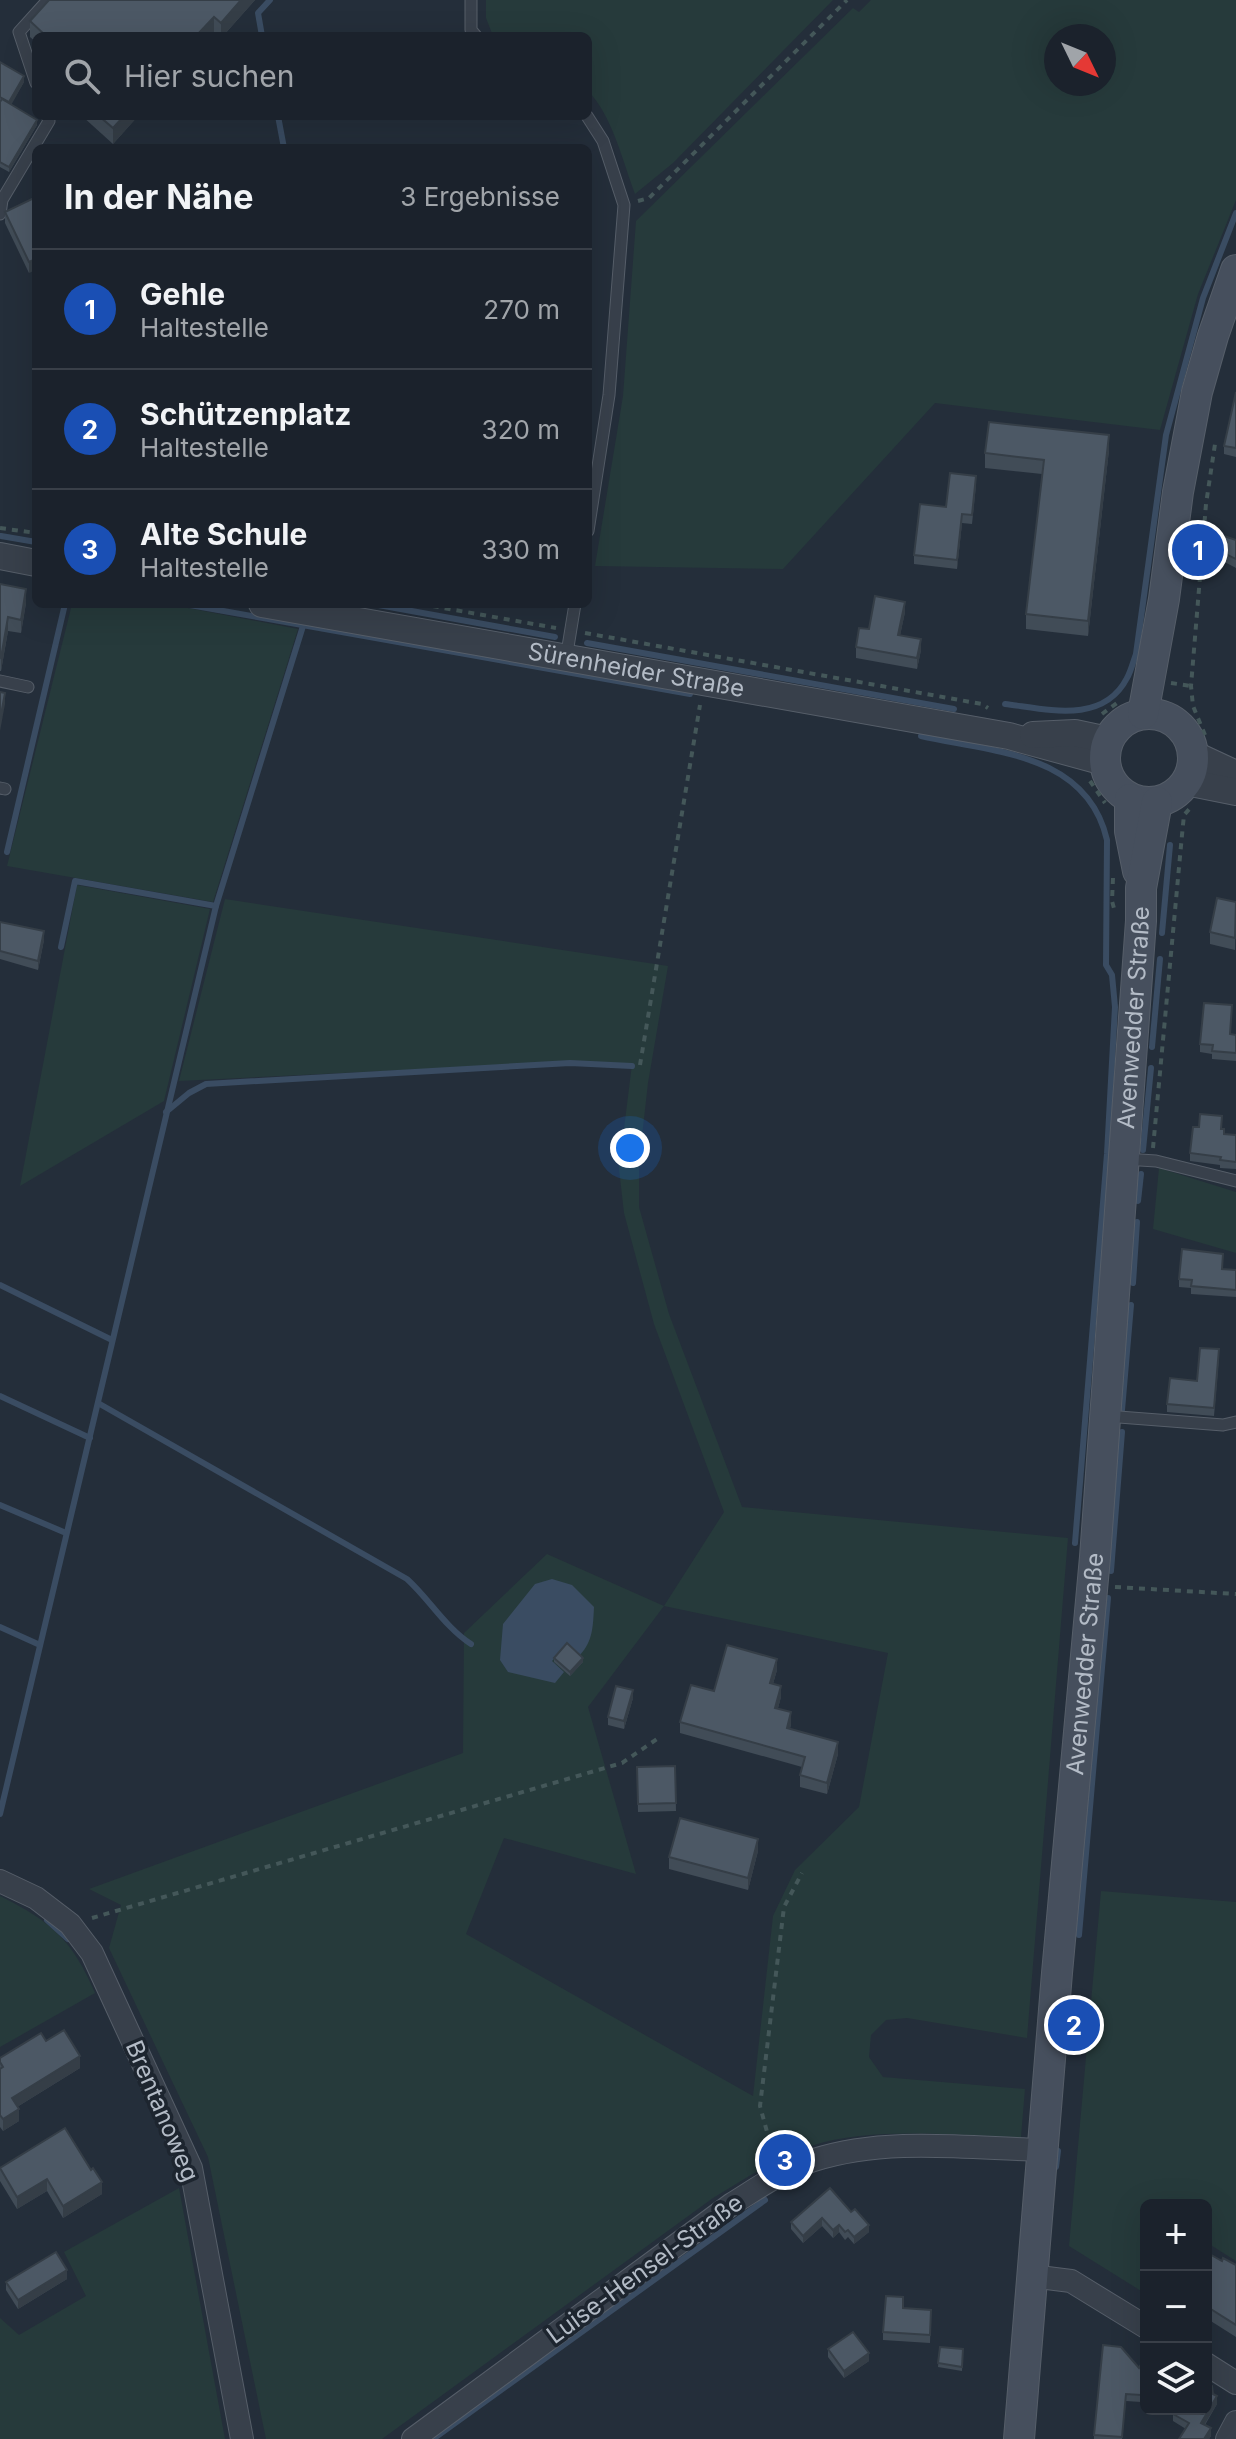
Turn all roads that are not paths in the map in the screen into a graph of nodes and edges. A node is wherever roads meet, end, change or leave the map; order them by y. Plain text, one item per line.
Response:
1 (48, 0) edge
2 (471, 0) edge
3 (473, 32) edge
4 (32, 71) edge
5 (49, 120) edge
6 (590, 120) edge
7 (35, 144) edge
8 (32, 150) edge
9 (0, 214) edge
10 (1236, 270) edge
11 (1230, 306) edge
12 (592, 505) edge
13 (0, 556) edge
14 (32, 562) edge
15 (284, 608) edge
16 (574, 608) edge
17 (566, 659) junction
18 (0, 681) edge
19 (28, 687) dead end
20 (1146, 709) junction
21 (1099, 750) junction
22 (1198, 770) junction
23 (1236, 774) edge
24 (1236, 792) edge
25 (1132, 804) junction
26 (1124, 1159) junction
27 (1236, 1181) edge
28 (1105, 1416) junction
29 (1236, 1422) edge
30 (0, 1881) edge
31 (1042, 2150) junction
32 (1031, 2276) junction
33 (1140, 2323) edge
34 (1212, 2368) edge
35 (1236, 2383) edge
36 (1236, 2422) edge
37 (242, 2439) edge
38 (413, 2439) edge
39 (1019, 2439) edge
40 (1227, 2439) edge

1 - 4 lane
2 - 3 lane
5 - 7 lane
6 - 12 lane
8 - 9 lane
10 - 11 main road
11 - 20 main road
13 - 14 street
15 - 17 street, Sürenheider Straße
16 - 17 lane
17 - 21 street, Sürenheider Straße
18 - 19 lane
20 - 21 main road
20 - 22 main road
21 - 25 main road
22 - 23 street
22 - 24 street
22 - 25 main road
25 - 26 main road, Avenwedder Straße
26 - 27 lane
26 - 28 main road, Avenwedder Straße
28 - 29 lane
28 - 31 main road, Avenwedder Straße
30 - 37 street, Brentanoweg
31 - 32 main road, Avenwedder Straße
31 - 38 street, Luise-Hensel-Straße
32 - 33 street
32 - 39 main road, Avenwedder Straße
34 - 35 street
36 - 40 street

